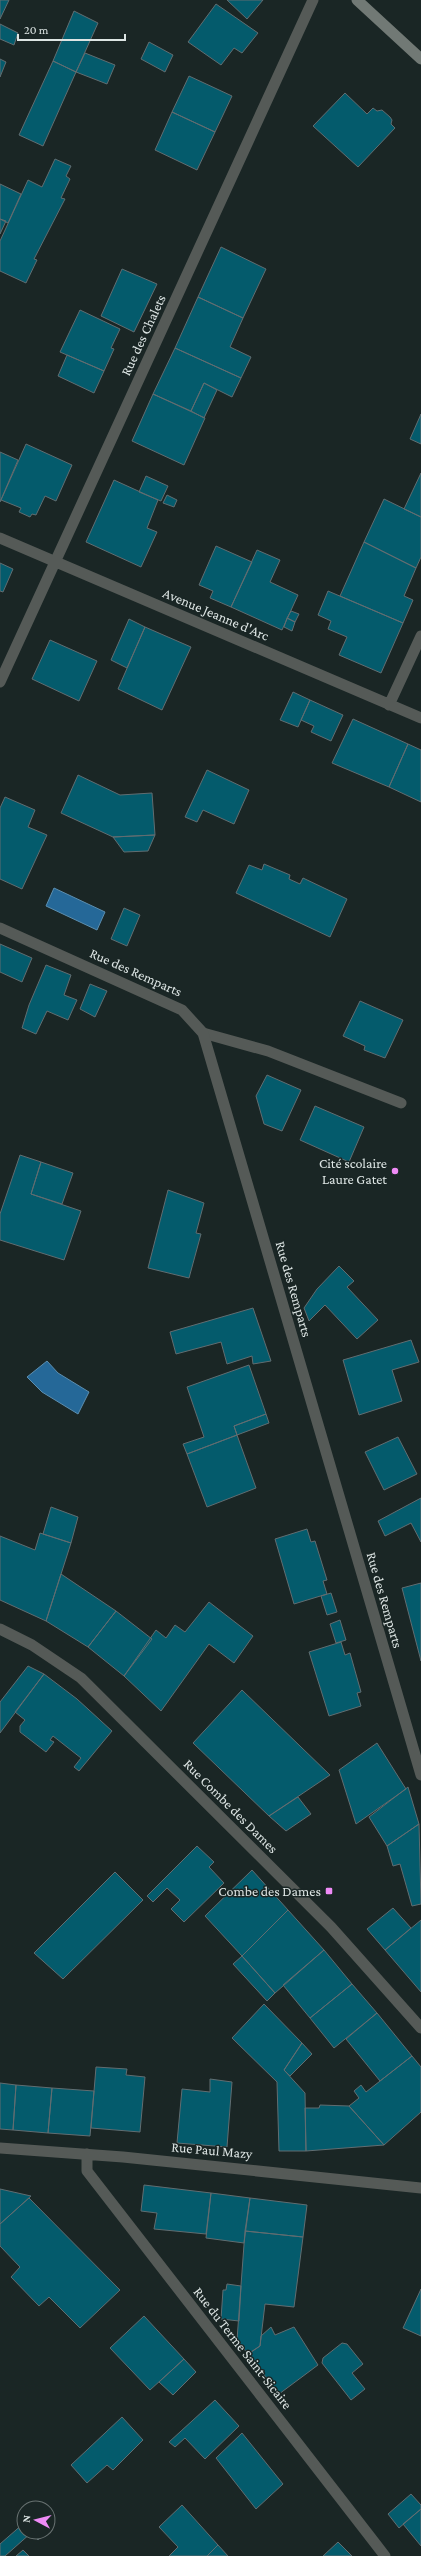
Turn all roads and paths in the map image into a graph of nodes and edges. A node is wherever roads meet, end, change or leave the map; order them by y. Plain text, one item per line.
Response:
1 (312, 0) edge
2 (358, 0) edge
3 (421, 59) edge
4 (0, 538) edge
5 (55, 562) junction
6 (421, 636) edge
7 (0, 682) edge
8 (389, 705) junction
9 (421, 718) edge
10 (0, 928) edge
11 (203, 1033) junction
12 (401, 1103) dead end
13 (0, 1629) edge
14 (421, 1775) edge
15 (421, 2028) edge
16 (0, 2148) edge
17 (87, 2154) junction
18 (421, 2188) edge
19 (386, 2556) edge

1 - 5 street, Rue des Chalets
2 - 3 main road
4 - 5 street, Avenue Jeanne d'Arc
5 - 7 street, Rue des Chalets
5 - 8 street, Avenue Jeanne d'Arc
6 - 8 street
8 - 9 street, Avenue Jeanne d'Arc
10 - 11 street, Rue des Remparts
11 - 12 street
11 - 14 street, Rue des Remparts
13 - 15 street, Rue Combe des Dames
16 - 17 street, Rue Paul Mazy
17 - 18 street, Rue Paul Mazy
17 - 19 street, Rue du Terme Saint-Sicaire

